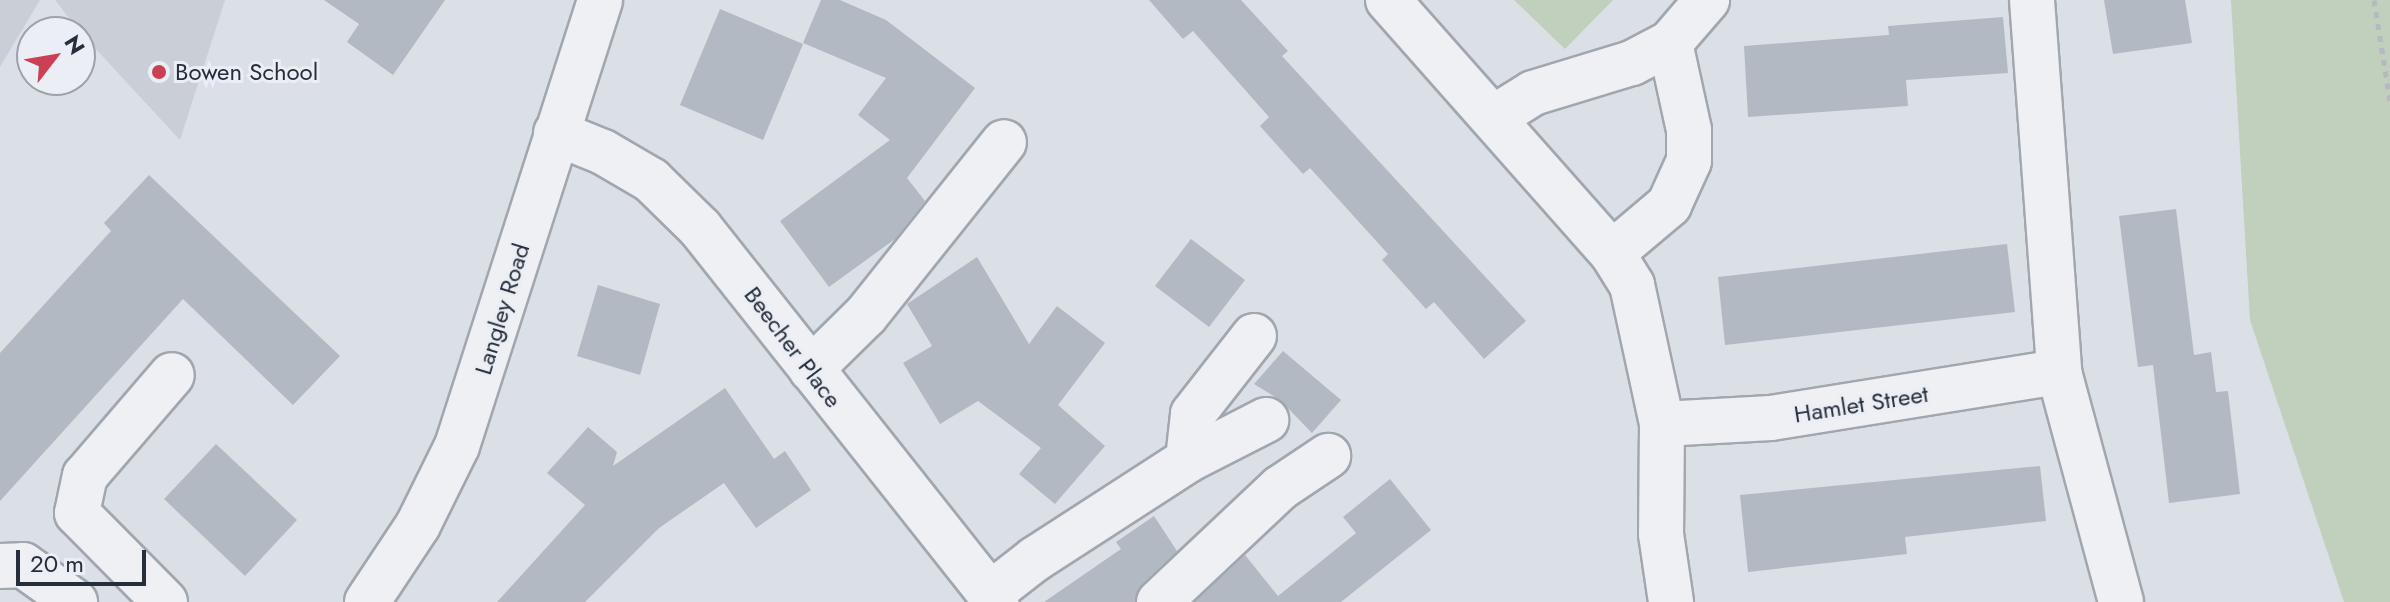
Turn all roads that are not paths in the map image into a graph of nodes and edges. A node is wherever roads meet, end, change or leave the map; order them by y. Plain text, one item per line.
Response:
1 (600, 0) edge
2 (1388, 0) edge
3 (1707, 0) edge
4 (2032, 0) edge
5 (1670, 43) junction
6 (1493, 118) junction
7 (556, 133) junction
8 (1004, 142) dead end
9 (1612, 253) junction
10 (1254, 336) dead end
11 (811, 369) junction
12 (2059, 372) junction
13 (172, 375) dead end
14 (1266, 420) dead end
15 (1662, 424) junction
16 (1328, 456) dead end
17 (1188, 460) junction
18 (0, 566) edge
19 (993, 598) edge
20 (75, 602) edge
21 (165, 602) edge
22 (367, 602) edge
23 (1159, 602) edge
24 (1671, 602) edge
25 (2121, 602) edge

1 - 7 street, Langley Road
2 - 6 street
3 - 5 street
4 - 12 street
5 - 6 street
5 - 9 street
6 - 9 street
7 - 11 street, Beecher Place
7 - 22 street, Langley Road
8 - 11 street
9 - 15 street
10 - 17 street
11 - 19 street, Beecher Place
12 - 15 street, Hamlet Street
12 - 25 street
13 - 21 street
14 - 17 street
15 - 24 street
16 - 23 street
17 - 19 street
18 - 20 street

